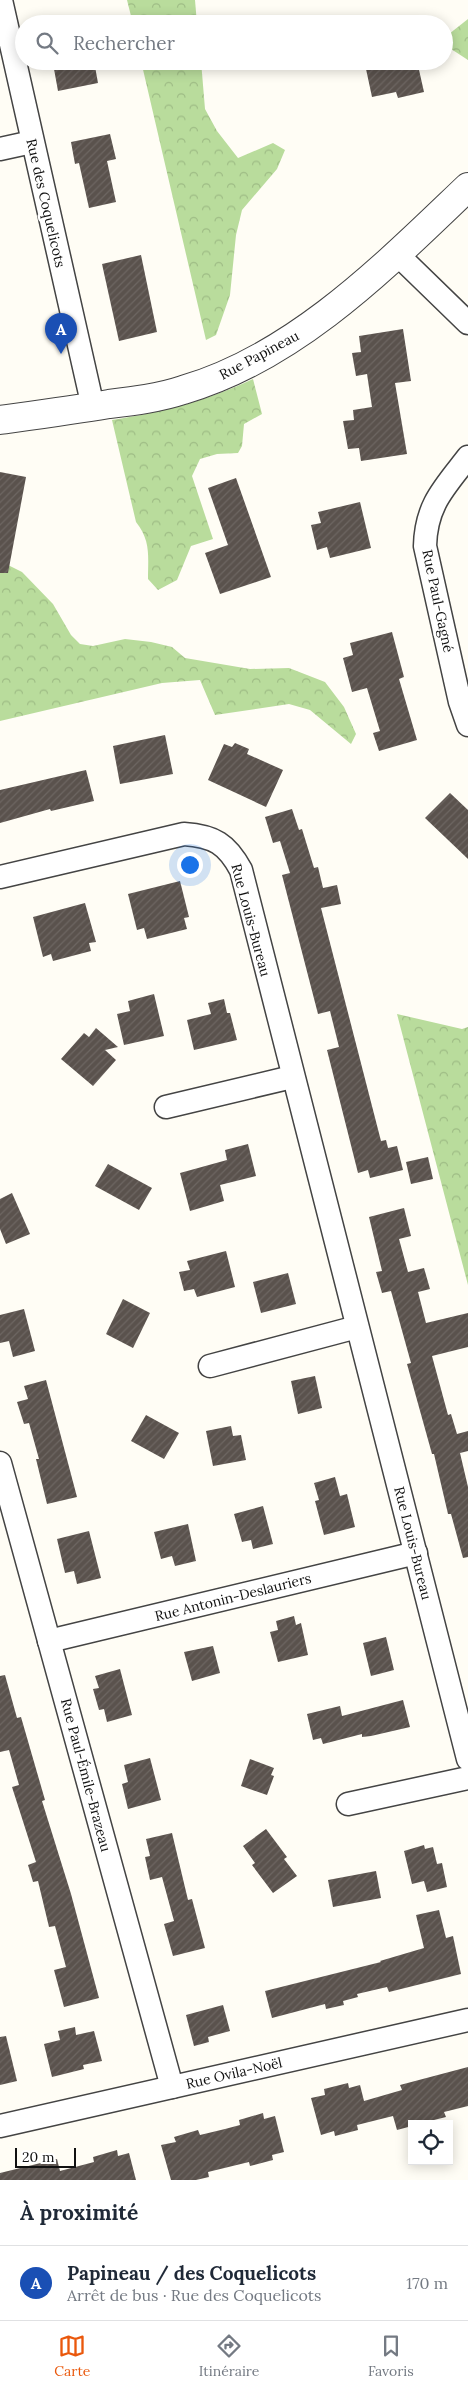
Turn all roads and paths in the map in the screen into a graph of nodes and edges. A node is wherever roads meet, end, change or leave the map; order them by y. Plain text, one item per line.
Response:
1 (1, 0) edge
2 (15, 64) edge
3 (16, 70) edge
4 (32, 142) junction
5 (0, 149) edge
6 (468, 188) edge
7 (396, 254) junction
8 (468, 323) edge
9 (93, 407) junction
10 (0, 420) edge
11 (468, 457) edge
12 (468, 725) edge
13 (0, 877) edge
14 (292, 1077) junction
15 (166, 1107) dead end
16 (356, 1327) junction
17 (210, 1366) dead end
18 (0, 1463) edge
19 (416, 1553) junction
20 (50, 1641) junction
21 (468, 1759) edge
22 (468, 1778) edge
23 (348, 1804) dead end
24 (468, 2020) edge
25 (172, 2087) junction
26 (0, 2126) edge

1 - 2 street, Rue des Coquelicots
3 - 4 street, Rue des Coquelicots
4 - 5 street
4 - 9 street, Rue des Coquelicots
6 - 7 street, Rue Papineau
7 - 8 street
7 - 9 street, Rue Papineau
9 - 10 street, Rue Papineau
11 - 12 street, Rue Paul-Gagné
13 - 14 street, Rue Louis-Bureau
14 - 15 street
14 - 16 street, Rue Louis-Bureau
16 - 17 street
16 - 19 street, Rue Louis-Bureau
18 - 20 street, Rue Paul-Émile-Brazeau
19 - 20 street, Rue Antonin-Deslauriers
19 - 21 street, Rue Louis-Bureau
20 - 25 street, Rue Paul-Émile-Brazeau
22 - 23 street
24 - 25 street, Rue Ovila-Noël
25 - 26 street, Rue Ovila-Noël

